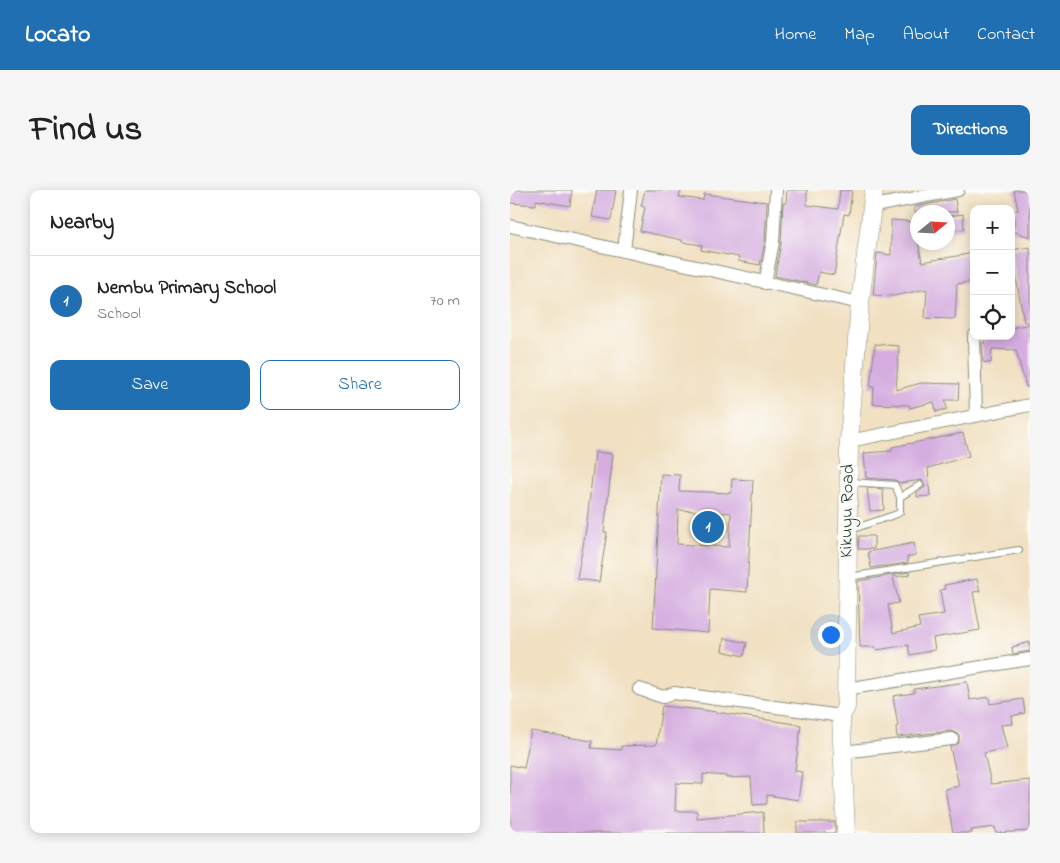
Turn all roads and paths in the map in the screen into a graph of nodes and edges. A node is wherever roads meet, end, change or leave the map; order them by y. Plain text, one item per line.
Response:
1 (631, 190) edge
2 (776, 190) edge
3 (958, 190) edge
4 (874, 198) edge
5 (510, 226) edge
6 (624, 251) junction
7 (766, 283) junction
8 (860, 303) junction
9 (974, 340) edge
10 (1030, 405) edge
11 (976, 416) junction
12 (849, 441) junction
13 (849, 482) junction
14 (920, 485) dead end
15 (900, 496) junction
16 (848, 531) junction
17 (1019, 550) dead end
18 (847, 577) junction
19 (1030, 659) edge
20 (639, 689) dead end
21 (846, 689) junction
22 (841, 716) junction
23 (952, 739) dead end
24 (844, 752) junction
25 (846, 833) edge

1 - 6 street
2 - 7 street
3 - 4 street
4 - 8 main road, Kikuyu Road
5 - 6 street
6 - 7 street
7 - 8 street
8 - 12 main road, Kikuyu Road
9 - 11 street
10 - 11 street
11 - 12 street
12 - 13 main road, Kikuyu Road
13 - 15 lane
13 - 16 main road, Kikuyu Road
14 - 15 lane
15 - 16 lane
16 - 18 main road, Kikuyu Road
17 - 18 lane
18 - 21 main road, Kikuyu Road
19 - 21 street
20 - 22 street
21 - 22 main road, Kikuyu Road
22 - 24 main road, Kikuyu Road
23 - 24 street
24 - 25 main road, Kikuyu Road

